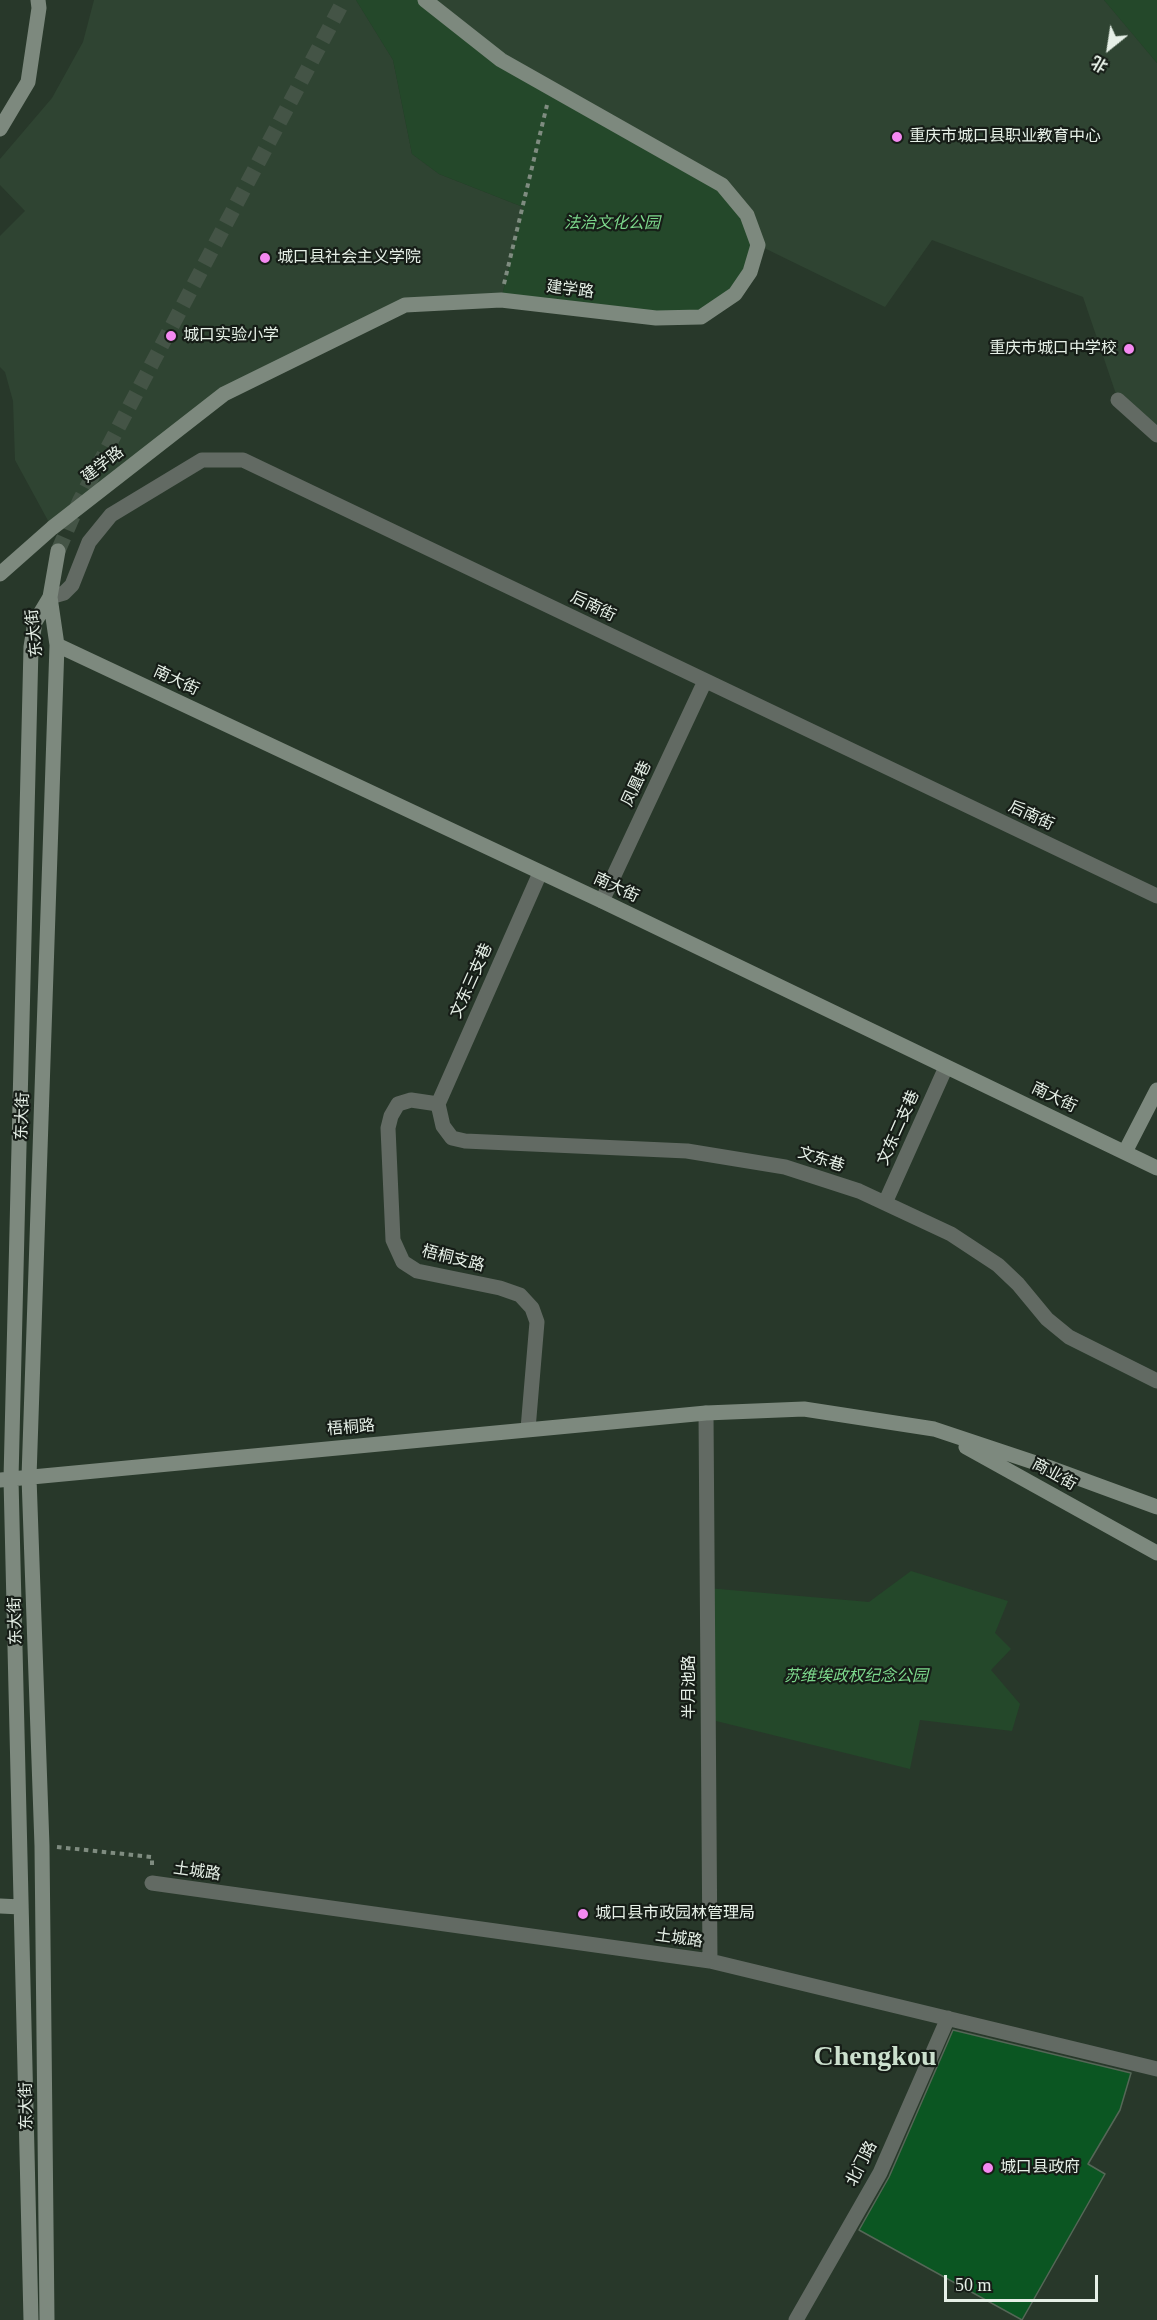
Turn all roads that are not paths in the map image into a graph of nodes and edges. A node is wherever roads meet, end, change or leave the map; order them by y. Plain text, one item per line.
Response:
1 (38, 0) edge
2 (425, 0) edge
3 (0, 129) edge
4 (1118, 400) dead end
5 (1157, 435) edge
6 (58, 551) tunnel mouth
7 (0, 574) edge
8 (50, 597) junction
9 (57, 645) junction
10 (705, 681) junction
11 (540, 873) junction
12 (1157, 896) edge
13 (602, 902) junction
14 (946, 1067) junction
15 (1157, 1090) edge
16 (438, 1104) junction
17 (1125, 1152) junction
18 (1157, 1168) edge
19 (885, 1203) junction
20 (1157, 1382) edge
21 (706, 1413) junction
22 (528, 1429) junction
23 (934, 1430) junction
24 (29, 1477) junction
25 (5, 1479) edge
26 (1157, 1507) edge
27 (1157, 1552) edge
28 (152, 1883) road end
29 (0, 1906) edge
30 (21, 1907) junction
31 (710, 1961) junction
32 (948, 2018) junction
33 (1157, 2068) edge
34 (31, 2320) edge
35 (47, 2320) edge
36 (796, 2320) edge

1 - 3 street
2 - 7 street, 建学路
4 - 5 street
6 - 8 street
8 - 9 street, 东大街
8 - 10 street, 后南街
8 - 25 street, 东大街
9 - 11 street, 南大街
9 - 24 street, 东大街
10 - 12 street, 后南街
10 - 13 street, 凤凰巷
11 - 13 street, 南大街
11 - 16 street, 文东三支巷
13 - 14 street, 南大街
14 - 17 street, 南大街
14 - 19 street, 文东二支巷
15 - 17 street
16 - 19 street, 文东巷
16 - 22 street, 梧桐支路
17 - 18 street, 南大街
19 - 20 street, 文东巷
21 - 22 street, 梧桐路
21 - 23 street, 商业街
21 - 31 street, 半月池路
22 - 24 street, 梧桐路
23 - 26 street, 商业街
23 - 27 street, 商业街
24 - 25 street, 梧桐路
24 - 35 street, 东大街
25 - 30 street, 东大街
28 - 31 street, 土城路
29 - 30 street
30 - 34 street, 东大街
31 - 32 street, 土城路
32 - 33 street, 土城路
32 - 36 street, 北门路

